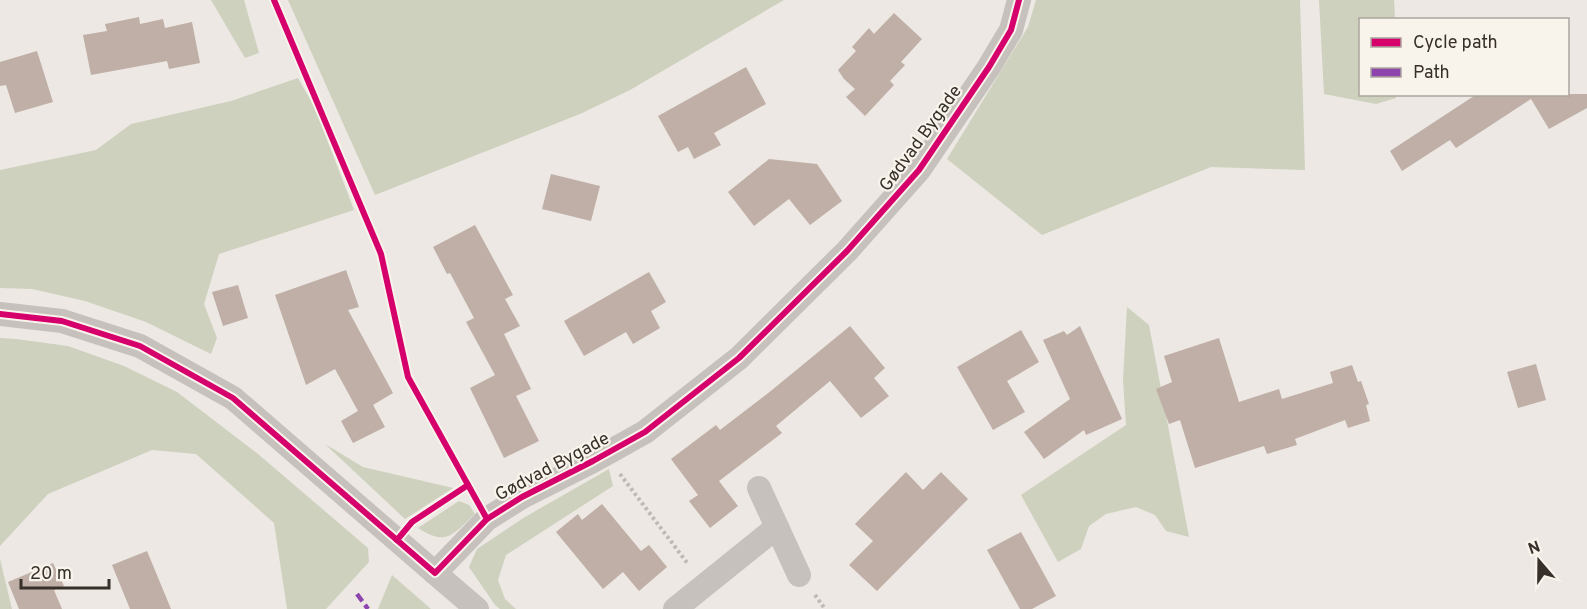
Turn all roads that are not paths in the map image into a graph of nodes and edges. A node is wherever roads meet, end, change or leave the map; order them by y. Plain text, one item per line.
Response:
1 (1019, 0) edge
2 (0, 314) edge
3 (759, 488) dead end
4 (777, 527) junction
5 (435, 573) junction
6 (799, 575) dead end
7 (477, 609) edge
8 (675, 609) edge

1 - 5 street, Gødvad Bygade
2 - 5 street
3 - 4 street
4 - 6 street
4 - 8 street
5 - 7 street

